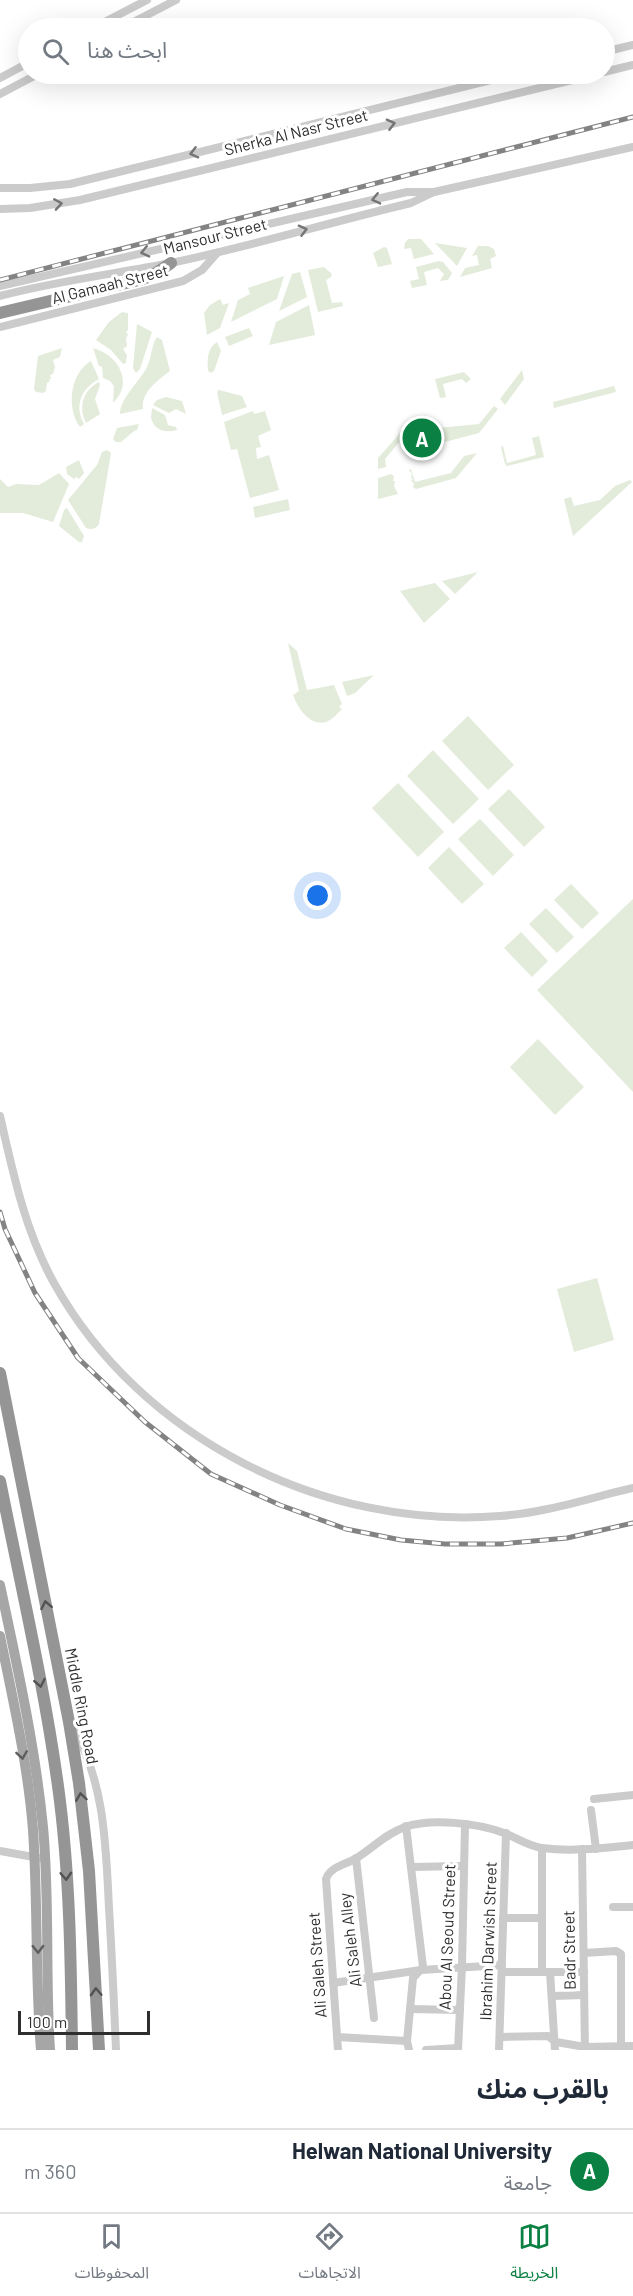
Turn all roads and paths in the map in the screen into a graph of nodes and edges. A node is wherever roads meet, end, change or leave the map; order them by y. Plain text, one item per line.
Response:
1 (147, 0) edge
2 (176, 0) edge
3 (132, 8) junction
4 (112, 18) edge
5 (137, 18) edge
6 (142, 18) edge
7 (633, 45) edge
8 (615, 49) edge
9 (633, 65) edge
10 (18, 68) edge
11 (615, 69) edge
12 (0, 78) edge
13 (19, 84) edge
14 (475, 84) edge
15 (556, 84) edge
16 (0, 94) edge
17 (633, 147) edge
18 (0, 188) edge
19 (434, 192) junction
20 (0, 209) edge
21 (217, 252) junction
22 (171, 263) junction
23 (0, 286) edge
24 (0, 296) edge
25 (0, 313) edge
26 (0, 327) edge
27 (0, 1116) edge
28 (0, 1373) edge
29 (0, 1481) edge
30 (633, 1488) edge
31 (0, 1585) edge
32 (0, 1636) edge
33 (69, 1722) junction
34 (633, 1795) edge
35 (594, 1799) dead end
36 (591, 1810) dead end
37 (465, 1824) junction
38 (406, 1826) junction
39 (506, 1833) junction
40 (633, 1845) edge
41 (542, 1848) junction
42 (582, 1849) junction
43 (596, 1849) junction
44 (0, 1851) edge
45 (40, 1858) junction
46 (356, 1858) junction
47 (464, 1866) junction
48 (411, 1867) junction
49 (613, 1907) dead end
50 (633, 1907) edge
51 (503, 1918) junction
52 (542, 1918) junction
53 (584, 1953) junction
54 (462, 1966) junction
55 (502, 1968) junction
56 (422, 1970) junction
57 (546, 1972) junction
58 (584, 1972) junction
59 (370, 1977) junction
60 (333, 1983) junction
61 (584, 1995) junction
62 (552, 1996) junction
63 (410, 2009) junction
64 (460, 2010) junction
65 (374, 2018) dead end
66 (337, 2037) junction
67 (500, 2037) junction
68 (408, 2046) edge
69 (555, 2046) edge
70 (621, 2046) junction
71 (633, 2046) edge
72 (585, 2048) edge
73 (458, 2049) edge
74 (41, 2050) edge
75 (50, 2050) edge
76 (72, 2050) edge
77 (99, 2050) edge
78 (116, 2050) edge
79 (338, 2050) edge
80 (426, 2050) edge
81 (499, 2050) edge

1 - 3 street
2 - 6 street
3 - 4 street
3 - 5 street
7 - 8 street
9 - 11 street
10 - 12 street
13 - 16 street
14 -> 18 street, Sherka Al Nasr Street
20 -> 15 street, Sherka Al Nasr Street
17 - 19 street, Mansour Street
21 -> 19 street, Mansour Street
19 -> 23 street, Mansour Street
21 - 22 street, Mansour Street
21 - 26 street, Al Gamaah Street
22 - 24 street, Mansour Street
22 - 25 highway
27 - 30 street
33 -> 28 highway, Middle Ring Road
29 -> 76 highway
31 - 45 main road
32 -> 45 main road
77 -> 33 highway, Middle Ring Road
33 - 78 street
34 - 35 street
36 - 43 street
37 - 38 street
37 - 39 street
37 - 47 street, Abou Al Seoud Street
38 - 46 street
38 - 48 street
39 - 41 street
39 - 51 street, Ibrahim Darwish Street
40 - 43 street
41 - 42 street
41 - 52 street
42 - 43 street
42 - 53 street, Badr Street
44 - 45 street
45 -> 74 main road
45 - 75 main road
46 - 59 street, Ali Saleh Alley
46 - 60 street, Ali Saleh Street
47 - 48 street
47 - 54 street, Abou Al Seoud Street
48 - 56 street
49 - 50 street
51 - 52 street
51 - 55 street, Ibrahim Darwish Street
52 - 57 street
53 - 58 street, Badr Street
53 - 70 street
54 - 55 street
54 - 56 street
54 - 64 street, Abou Al Seoud Street
55 - 57 street
55 - 67 street, Ibrahim Darwish Street
56 - 59 street
56 - 63 street
57 - 58 street
57 - 62 street
58 - 61 street, Badr Street
59 - 60 street
59 - 65 street, Ali Saleh Alley
60 - 66 street, Ali Saleh Street
61 - 62 street
61 - 72 street, Badr Street
62 - 69 street
63 - 64 street
63 - 68 street
64 - 73 street, Abou Al Seoud Street
66 - 68 street
66 - 79 street, Ali Saleh Street
67 - 69 street
67 - 81 street, Ibrahim Darwish Street
69 - 72 street
70 - 71 street
70 - 72 street
73 - 80 street

